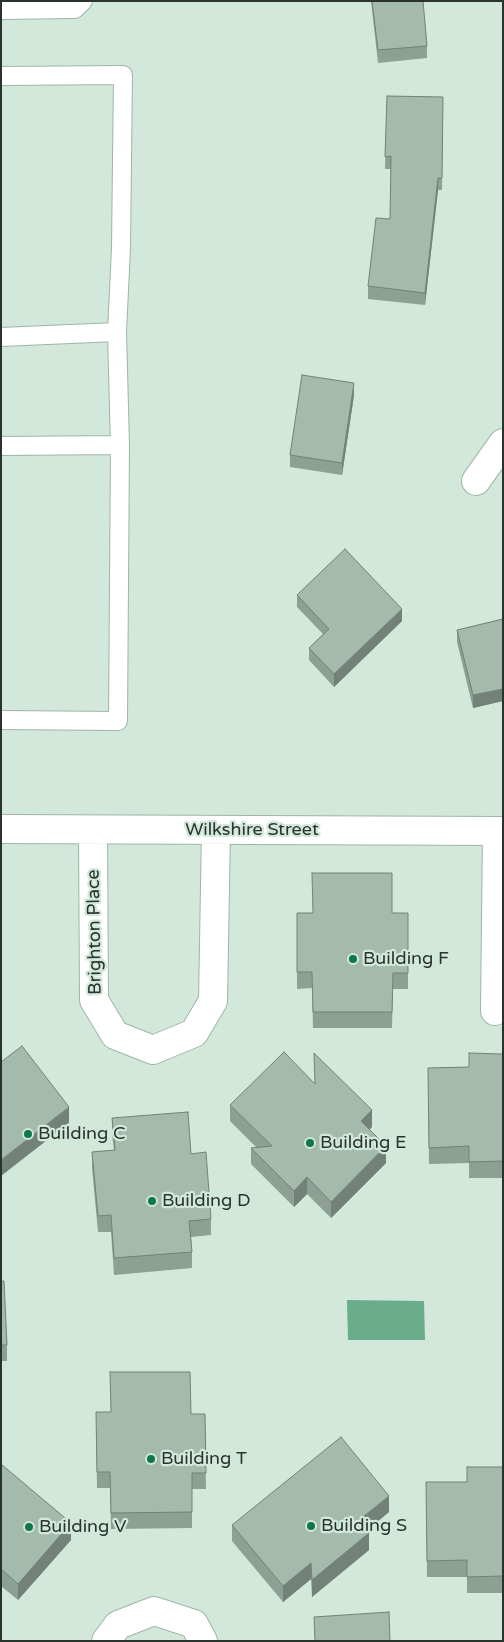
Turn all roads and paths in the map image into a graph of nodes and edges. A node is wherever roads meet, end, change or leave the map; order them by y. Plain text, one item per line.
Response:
1 (83, 1) edge
2 (1, 10) edge
3 (1, 76) edge
4 (117, 332) junction
5 (1, 337) edge
6 (503, 443) edge
7 (120, 445) junction
8 (1, 446) edge
9 (476, 481) dead end
10 (1, 720) edge
11 (1, 829) edge
12 (93, 830) junction
13 (216, 830) junction
14 (500, 831) edge
15 (495, 1011) dead end
16 (106, 1641) edge
17 (203, 1641) edge

1 - 2 lane
3 - 4 lane
4 - 5 lane
4 - 7 lane
6 - 9 street
7 - 8 lane
7 - 10 lane
11 - 12 street, Wilkshire Street
12 - 13 street, Wilkshire Street
12 - 13 street, Brighton Place
13 - 14 street, Wilkshire Street
14 - 15 street
16 - 17 street

